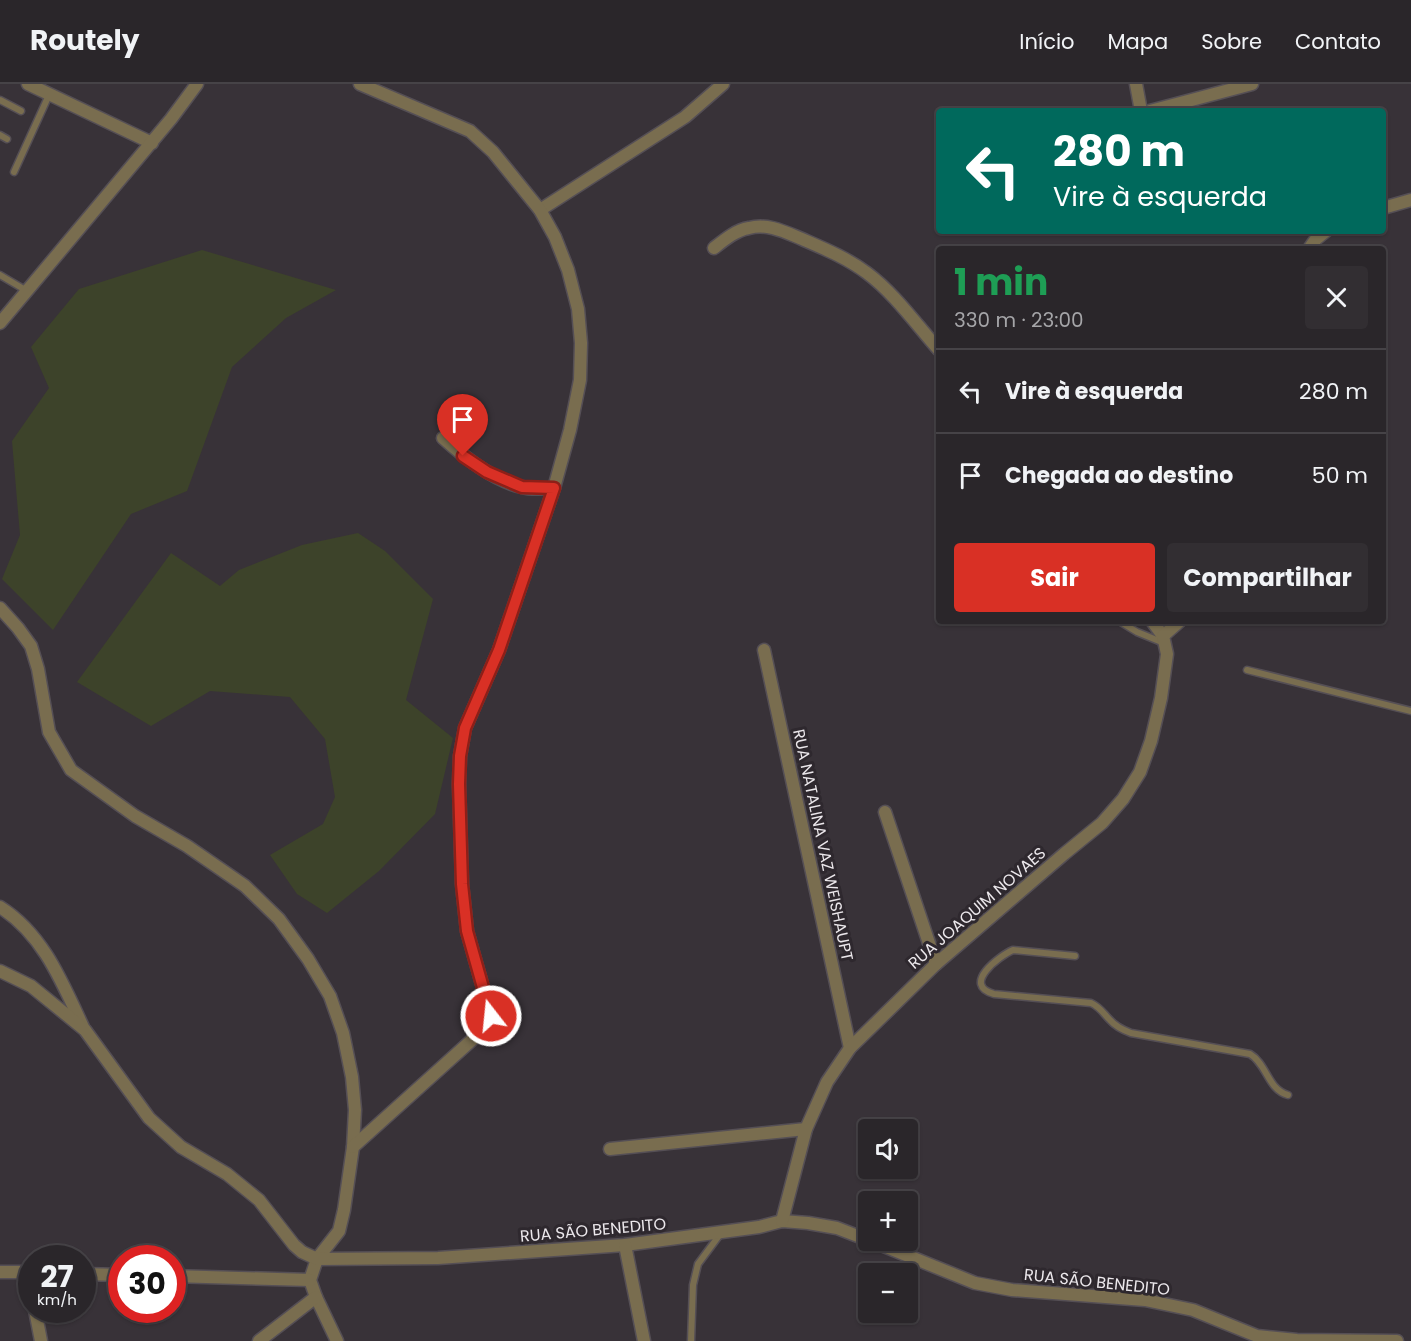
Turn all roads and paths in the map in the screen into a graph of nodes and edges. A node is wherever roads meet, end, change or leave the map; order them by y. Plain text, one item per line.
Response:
1 (28, 84) edge
2 (197, 84) edge
3 (360, 84) edge
4 (723, 84) edge
5 (1136, 84) edge
6 (1252, 84) edge
7 (49, 94) junction
8 (0, 100) edge
9 (1140, 108) edge
10 (1161, 108) edge
11 (21, 111) dead end
12 (0, 135) edge
13 (7, 139) dead end
14 (152, 143) junction
15 (14, 172) dead end
16 (1411, 200) edge
17 (1386, 207) edge
18 (540, 210) junction
19 (1322, 234) edge
20 (1311, 246) edge
21 (714, 248) dead end
22 (0, 275) edge
23 (27, 291) junction
24 (0, 323) edge
25 (936, 347) edge
26 (443, 438) dead end
27 (554, 488) junction
28 (0, 608) edge
29 (1124, 624) edge
30 (1154, 624) edge
31 (1177, 624) edge
32 (1164, 640) junction
33 (764, 650) dead end
34 (1248, 670) dead end
35 (1411, 711) edge
36 (885, 812) dead end
37 (0, 907) edge
38 (1075, 956) dead end
39 (936, 964) junction
40 (0, 971) edge
41 (85, 1030) junction
42 (850, 1048) junction
43 (1288, 1095) dead end
44 (806, 1129) junction
45 (353, 1147) junction
46 (610, 1149) dead end
47 (782, 1221) junction
48 (721, 1233) junction
49 (858, 1236) edge
50 (625, 1245) junction
51 (896, 1251) edge
52 (316, 1259) junction
53 (0, 1272) edge
54 (18, 1272) edge
55 (186, 1276) edge
56 (310, 1280) junction
57 (316, 1298) junction
58 (38, 1323) edge
59 (41, 1341) edge
60 (259, 1341) edge
61 (337, 1341) edge
62 (644, 1341) edge
63 (691, 1341) edge
64 (1397, 1341) edge

1 - 7 street
2 - 14 street
3 - 18 street
4 - 18 street
5 - 9 street
6 - 10 street
7 - 14 street
7 - 15 lane
8 - 11 lane
12 - 13 lane
14 - 23 street
16 - 17 street
18 - 27 street
19 - 20 street
21 - 25 street
22 - 23 lane
23 - 24 street
26 - 27 street
27 - 45 street
28 - 45 street
29 - 32 lane
30 - 32 street
31 - 32 street
32 - 39 street, RUA JOAQUIM NOVAES
33 - 42 street, RUA NATALINA VAZ WEISHAUPT
34 - 35 lane
36 - 39 street
37 - 41 street
38 - 43 lane
39 - 42 street, RUA JOAQUIM NOVAES
40 - 41 street
41 - 52 street
42 - 44 street, RUA JOAQUIM NOVAES
44 - 46 street
44 - 47 street, RUA JOAQUIM NOVAES
45 - 52 street
47 - 48 street, RUA SÃO BENEDITO
47 - 49 street, RUA SÃO BENEDITO
48 - 50 street, RUA SÃO BENEDITO
48 - 63 lane
50 - 52 street, RUA SÃO BENEDITO
50 - 62 street
51 - 64 street, RUA SÃO BENEDITO
52 - 56 street
53 - 54 street
55 - 56 street
56 - 57 street
57 - 60 street
57 - 61 street
58 - 59 street

